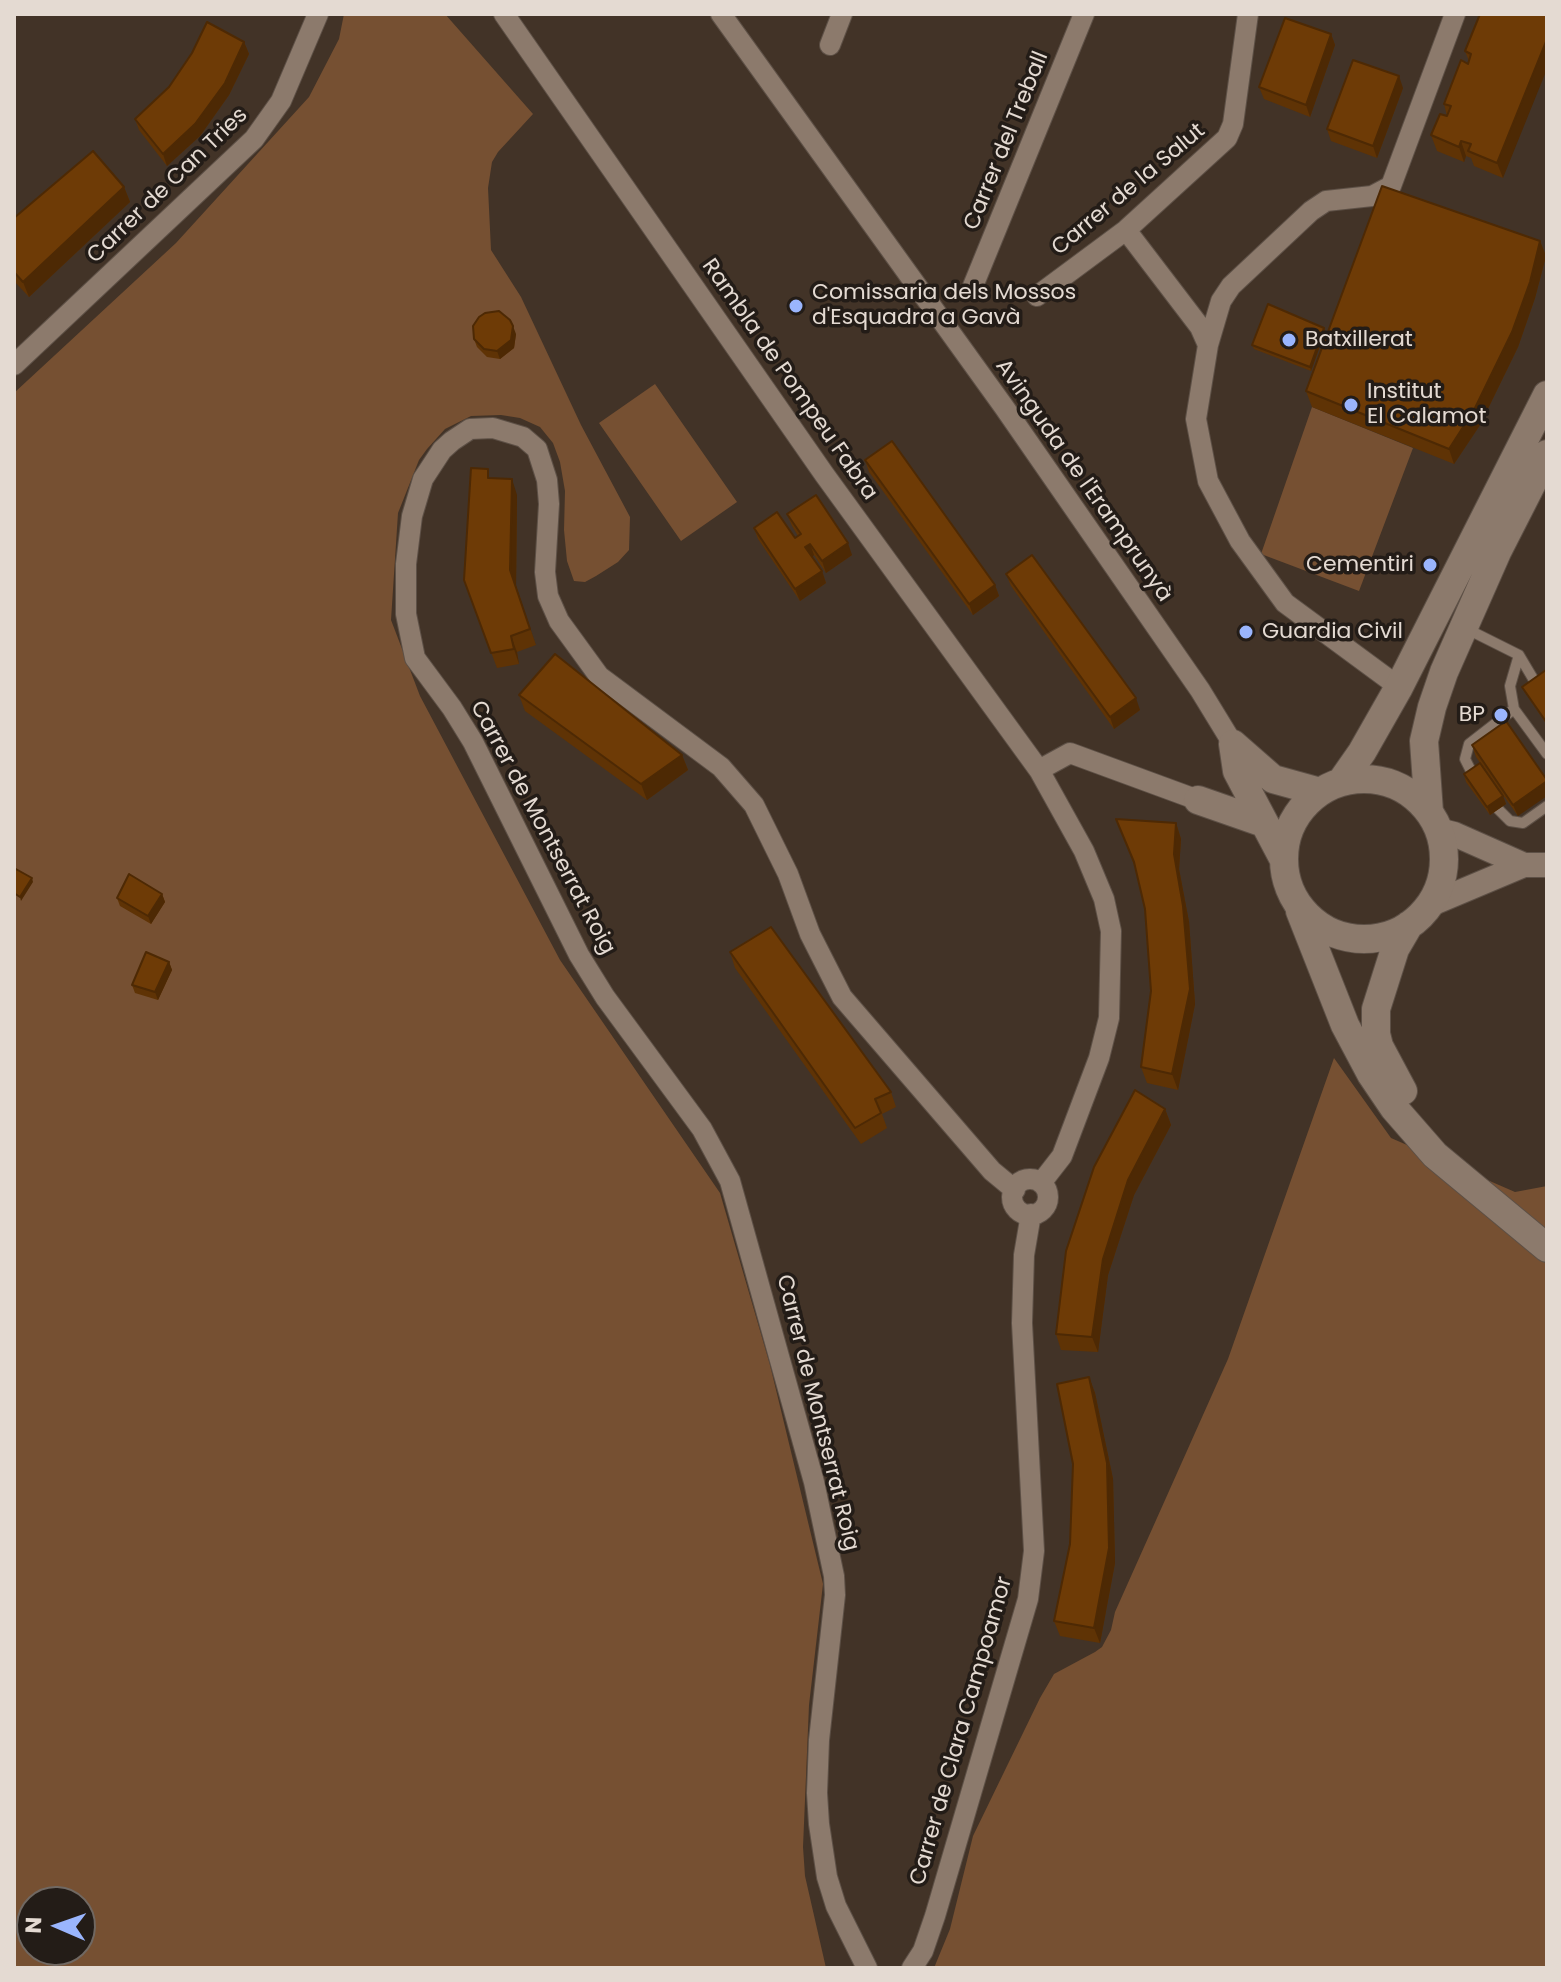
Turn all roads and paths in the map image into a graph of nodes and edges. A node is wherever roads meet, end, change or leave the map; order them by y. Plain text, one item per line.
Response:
1 (318, 14) edge
2 (504, 14) edge
3 (721, 14) edge
4 (842, 14) edge
5 (1084, 14) edge
6 (1248, 14) edge
7 (1455, 14) edge
8 (830, 45) dead end
9 (1126, 230) junction
10 (973, 286) dead end
11 (1037, 296) dead end
12 (1208, 345) junction
13 (14, 365) edge
14 (1547, 395) edge
15 (1547, 454) edge
16 (1463, 627) junction
17 (1519, 655) junction
18 (1535, 682) edge
19 (1399, 687) junction
20 (1514, 709) junction
21 (1547, 754) edge
22 (1235, 758) junction
23 (1039, 770) junction
24 (1474, 777) edge
25 (1331, 787) junction
26 (1198, 800) junction
27 (1547, 806) edge
28 (1498, 809) edge
29 (1434, 821) junction
30 (1264, 823) junction
31 (1284, 860) junction
32 (1536, 865) edge
33 (1297, 902) junction
34 (1429, 905) junction
35 (1409, 925) junction
36 (1041, 1183) junction
37 (1015, 1190) junction
38 (1031, 1214) junction
39 (1547, 1228) edge
40 (1547, 1248) edge
41 (867, 1968) edge
42 (912, 1968) edge

1 - 13 street, Carrer de Can Tries
2 - 23 street, Rambla de Pompeu Fabra
3 - 22 street, Avinguda de l'Eramprunyà
4 - 8 street
5 - 10 street, Carrer del Treball
6 - 9 street, Carrer de la Salut
7 - 12 street
9 - 11 street, Carrer de la Salut
9 - 12 street
12 - 19 street
14 - 19 main road
15 - 16 main road
16 - 17 lane
16 - 29 main road
17 - 18 lane
17 - 20 lane
19 - 25 main road
20 - 21 lane
20 - 24 lane
22 - 25 main road
22 - 26 main road
22 - 30 main road
23 - 26 street
23 - 36 street
25 - 29 main road
25 - 31 main road
26 - 30 main road
27 - 28 lane
29 - 32 street
29 - 34 main road
30 - 31 main road
31 - 33 main road
32 - 34 street
33 - 35 main road
33 - 40 main road
34 - 35 main road
35 - 39 main road
36 - 37 street
36 - 38 street
37 - 38 street
37 - 41 street, Carrer de Montserrat Roig
38 - 42 street, Carrer de Clara Campoamor

